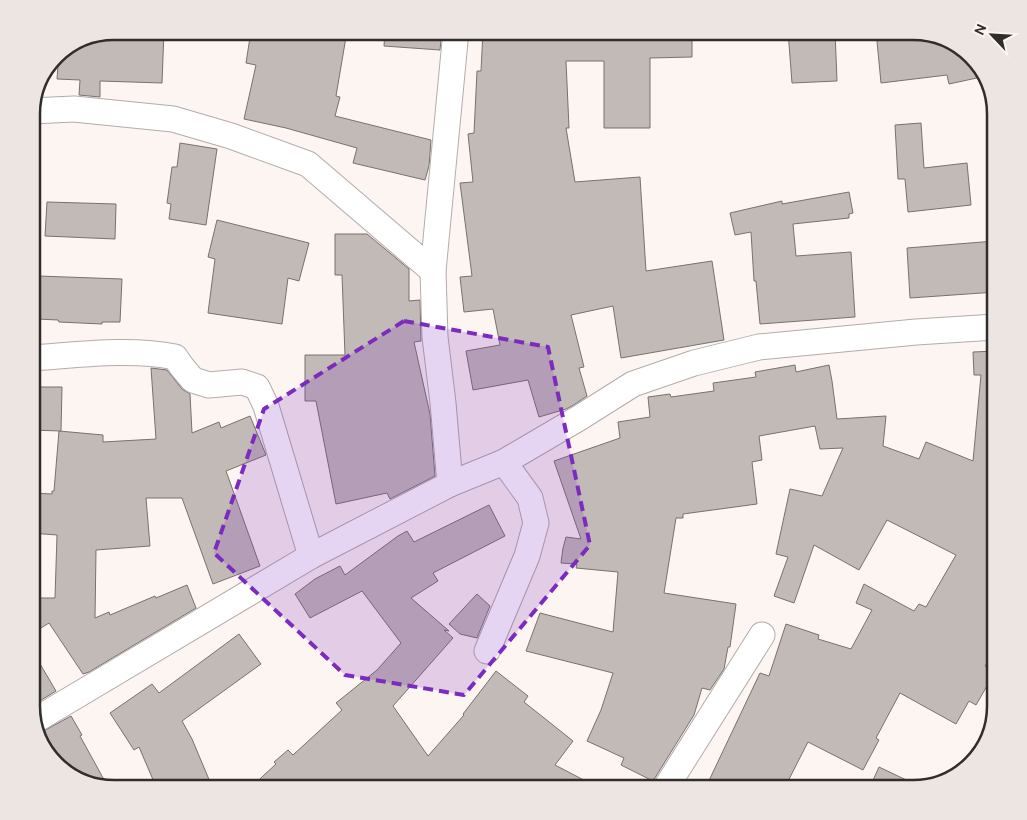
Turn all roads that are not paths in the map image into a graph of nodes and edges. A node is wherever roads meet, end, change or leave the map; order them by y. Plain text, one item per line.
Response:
1 (455, 40) edge
2 (40, 111) edge
3 (433, 271) junction
4 (987, 328) edge
5 (40, 357) edge
6 (504, 462) junction
7 (450, 484) junction
8 (311, 556) junction
9 (762, 635) dead end
10 (487, 651) dead end
11 (41, 717) edge
12 (671, 780) edge

1 - 3 street
2 - 3 street
3 - 7 street
4 - 6 street
5 - 8 street
6 - 7 street
6 - 10 street
7 - 8 street
8 - 11 street
9 - 12 street

